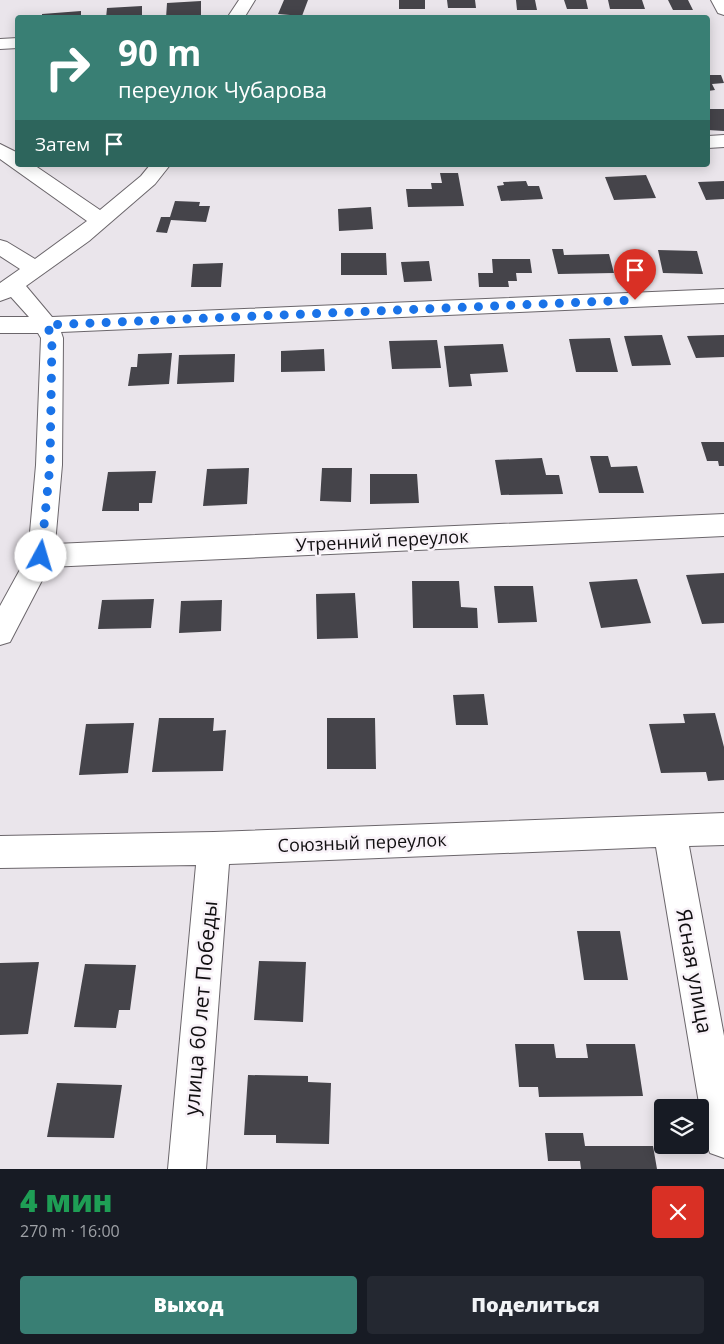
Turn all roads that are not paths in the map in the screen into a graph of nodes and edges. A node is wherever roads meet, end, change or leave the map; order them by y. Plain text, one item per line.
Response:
1 (247, 0) edge
2 (719, 0) edge
3 (724, 10) edge
4 (237, 15) edge
5 (15, 43) edge
6 (0, 44) edge
7 (724, 141) edge
8 (710, 142) edge
9 (0, 150) edge
10 (15, 160) edge
11 (24, 167) edge
12 (158, 167) edge
13 (100, 220) junction
14 (0, 247) edge
15 (35, 269) junction
16 (6, 290) edge
17 (724, 296) edge
18 (0, 325) edge
19 (47, 325) junction
20 (724, 525) edge
21 (41, 556) junction
22 (0, 633) edge
23 (724, 829) edge
24 (670, 832) junction
25 (214, 848) junction
26 (0, 852) edge
27 (724, 1139) edge
28 (186, 1169) edge

1 - 4 street
2 - 3 street
5 - 6 street
7 - 8 street
9 - 10 street
11 - 13 street
12 - 13 street
13 - 15 street
14 - 15 street
15 - 16 street
16 - 19 street
17 - 19 street
18 - 19 street
19 - 21 street
20 - 21 street, Утренний переулок
21 - 22 street
23 - 24 street, Союзный переулок
24 - 25 street, Союзный переулок
24 - 27 street, Ясная улица
25 - 26 street, Союзный переулок
25 - 28 street, улица 60 лет Победы

